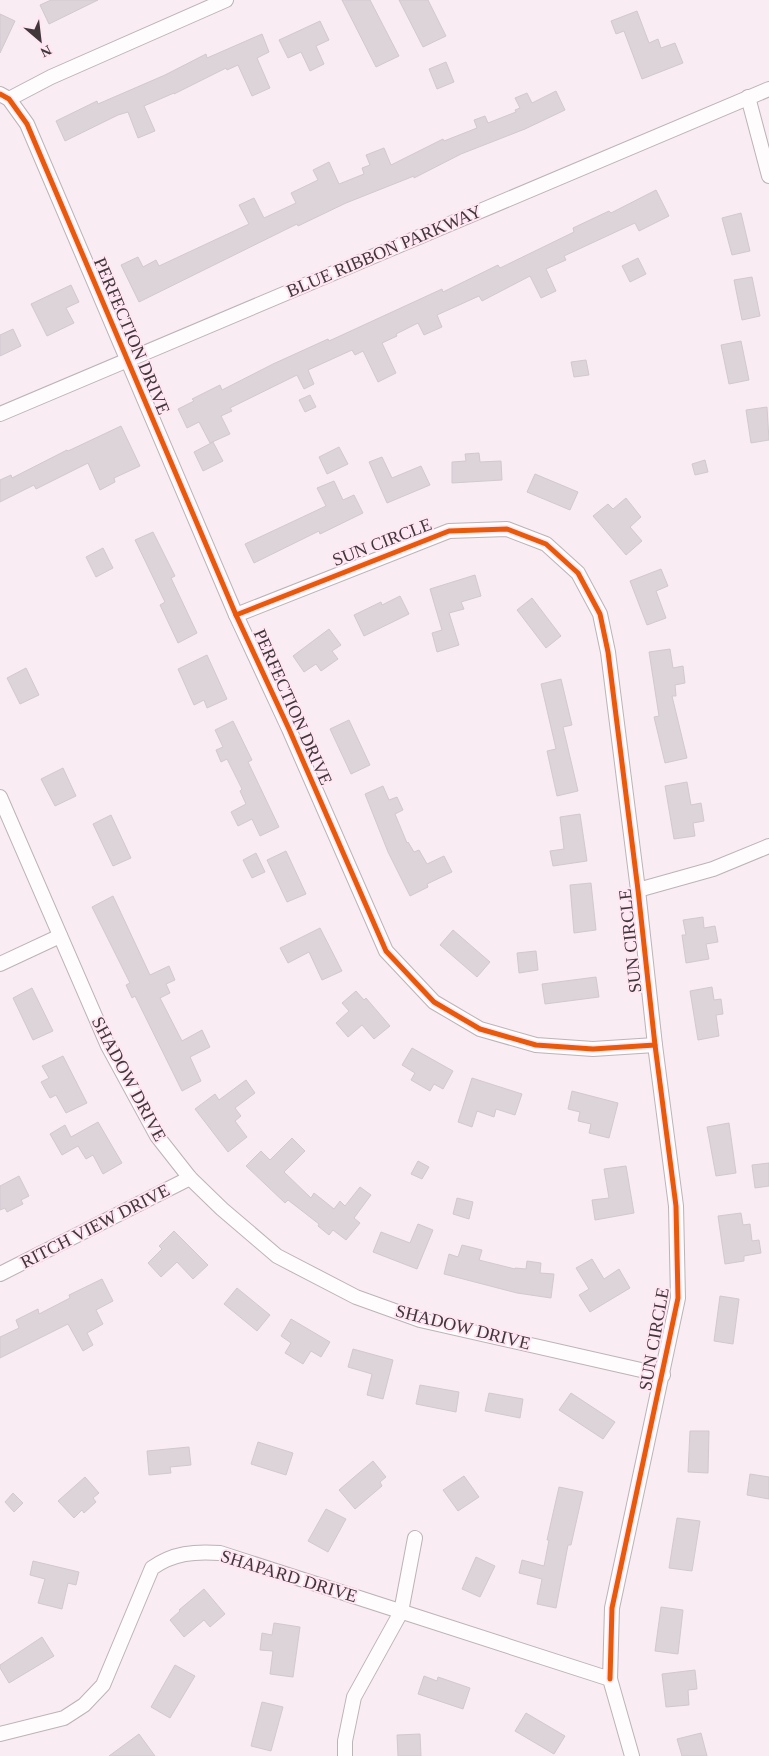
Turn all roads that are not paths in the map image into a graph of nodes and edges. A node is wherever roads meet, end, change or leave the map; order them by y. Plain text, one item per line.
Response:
1 (226, 0) edge
2 (769, 89) edge
3 (4, 97) edge
4 (748, 97) junction
5 (769, 176) edge
6 (128, 360) junction
7 (0, 414) edge
8 (236, 615) junction
9 (0, 797) edge
10 (769, 846) edge
11 (638, 890) junction
12 (60, 936) junction
13 (0, 964) edge
14 (655, 1046) junction
15 (190, 1178) junction
16 (0, 1274) edge
17 (663, 1375) junction
18 (415, 1538) dead end
19 (401, 1612) junction
20 (610, 1679) junction
21 (0, 1734) edge
22 (345, 1756) edge
23 (632, 1756) edge

1 - 3 street
2 - 4 street, BLUE RIBBON PARKWAY
3 - 6 street, PERFECTION DRIVE
4 - 5 street
4 - 6 street, BLUE RIBBON PARKWAY
6 - 7 street, BLUE RIBBON PARKWAY
6 - 8 street, PERFECTION DRIVE
8 - 11 street, SUN CIRCLE
8 - 14 street, PERFECTION DRIVE
9 - 12 street, SHADOW DRIVE
10 - 11 street
11 - 14 street, SUN CIRCLE
12 - 13 street
12 - 15 street, SHADOW DRIVE
14 - 17 street, SUN CIRCLE
15 - 16 street, RITCH VIEW DRIVE
15 - 17 street, SHADOW DRIVE
17 - 20 street, SUN CIRCLE
18 - 19 street
19 - 20 street
19 - 21 street, SHAPARD DRIVE
19 - 22 street
20 - 23 street, SUN CIRCLE

